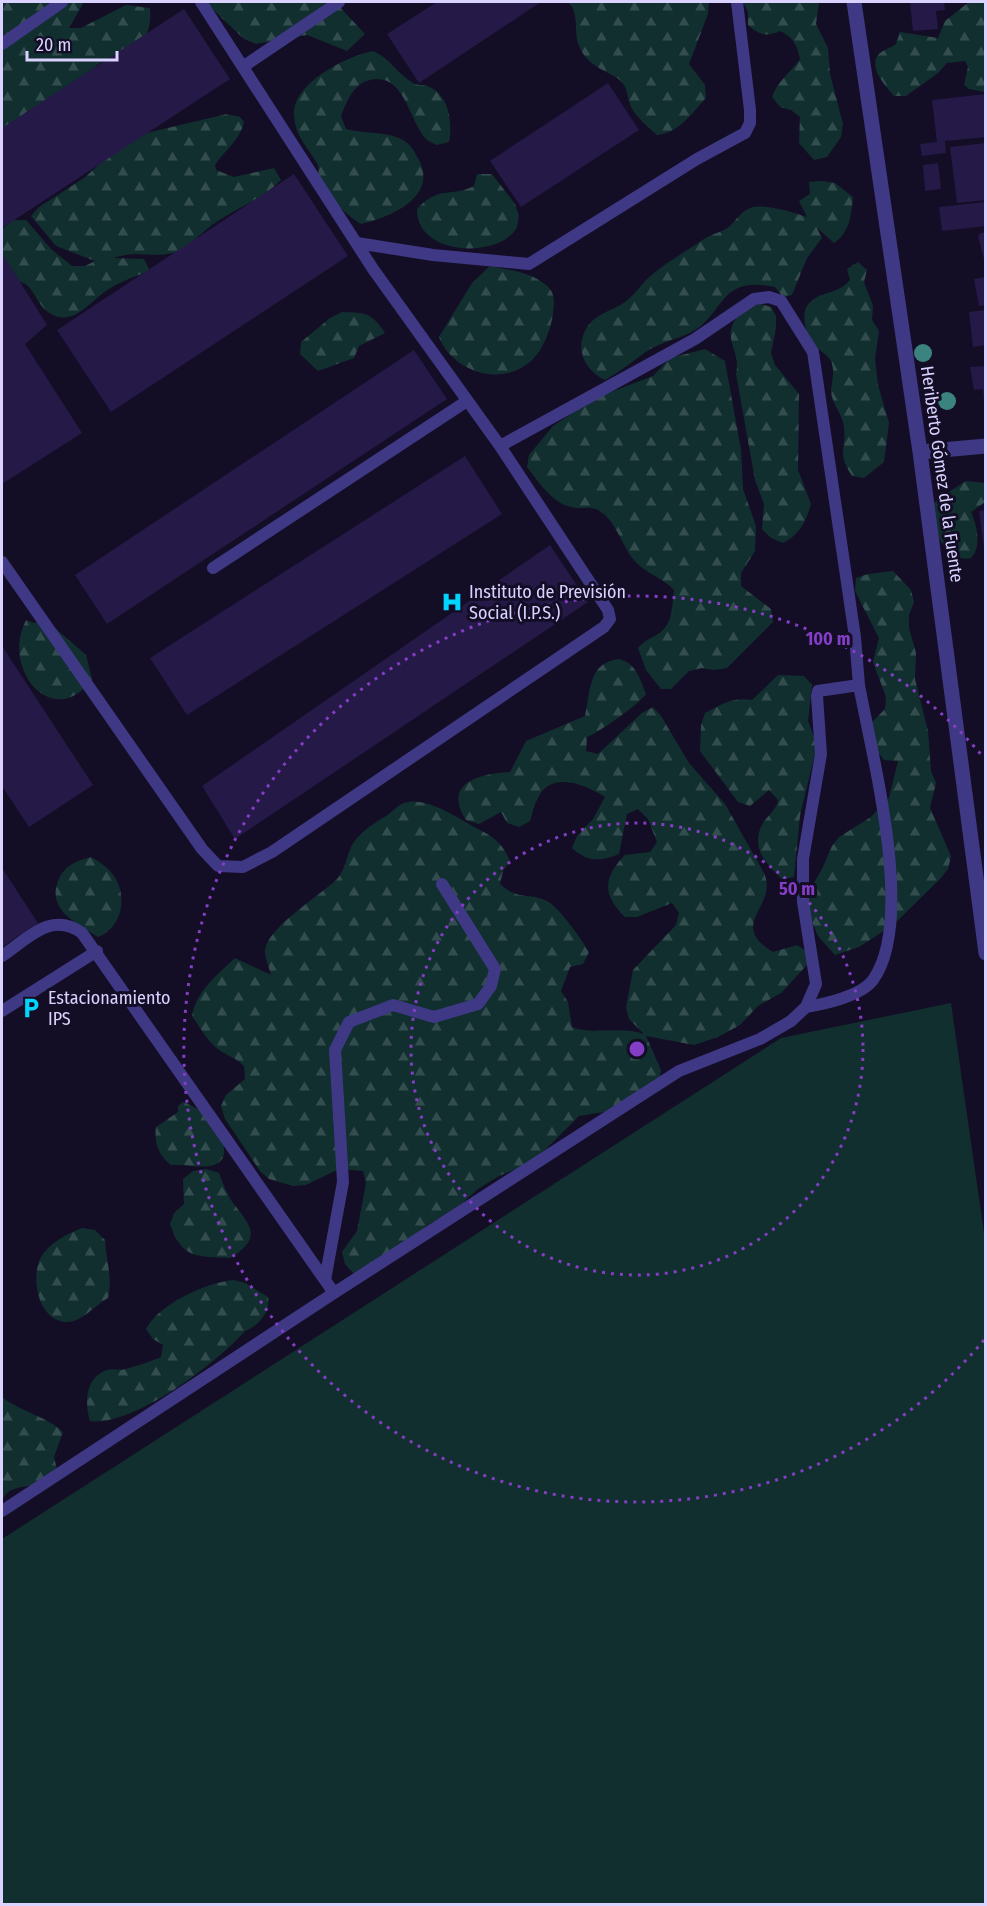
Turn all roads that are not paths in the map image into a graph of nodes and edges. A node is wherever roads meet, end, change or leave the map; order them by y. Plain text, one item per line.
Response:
1 (62, 2) edge
2 (201, 2) edge
3 (339, 2) edge
4 (738, 2) edge
5 (854, 2) edge
6 (2, 44) edge
7 (244, 66) junction
8 (357, 243) junction
9 (467, 400) junction
10 (500, 446) junction
11 (986, 446) edge
12 (920, 452) junction
13 (2, 562) edge
14 (213, 568) dead end
15 (859, 685) junction
16 (442, 884) dead end
17 (97, 951) junction
18 (986, 953) edge
19 (2, 956) edge
20 (806, 1007) junction
21 (2, 1011) edge
22 (325, 1280) junction
23 (334, 1293) junction
24 (2, 1511) edge

1 - 6 lane
2 - 7 lane
3 - 7 lane
4 - 8 lane
5 - 12 street, Heriberto Gómez de la Fuente
7 - 8 lane
8 - 9 lane
9 - 10 lane
9 - 14 lane
10 - 13 lane
10 - 15 lane
11 - 12 street
12 - 18 street, Heriberto Gómez de la Fuente
15 - 20 lane
15 - 20 lane
16 - 22 lane
17 - 19 lane
17 - 21 lane
17 - 22 lane
20 - 23 lane
22 - 23 lane
23 - 24 lane

